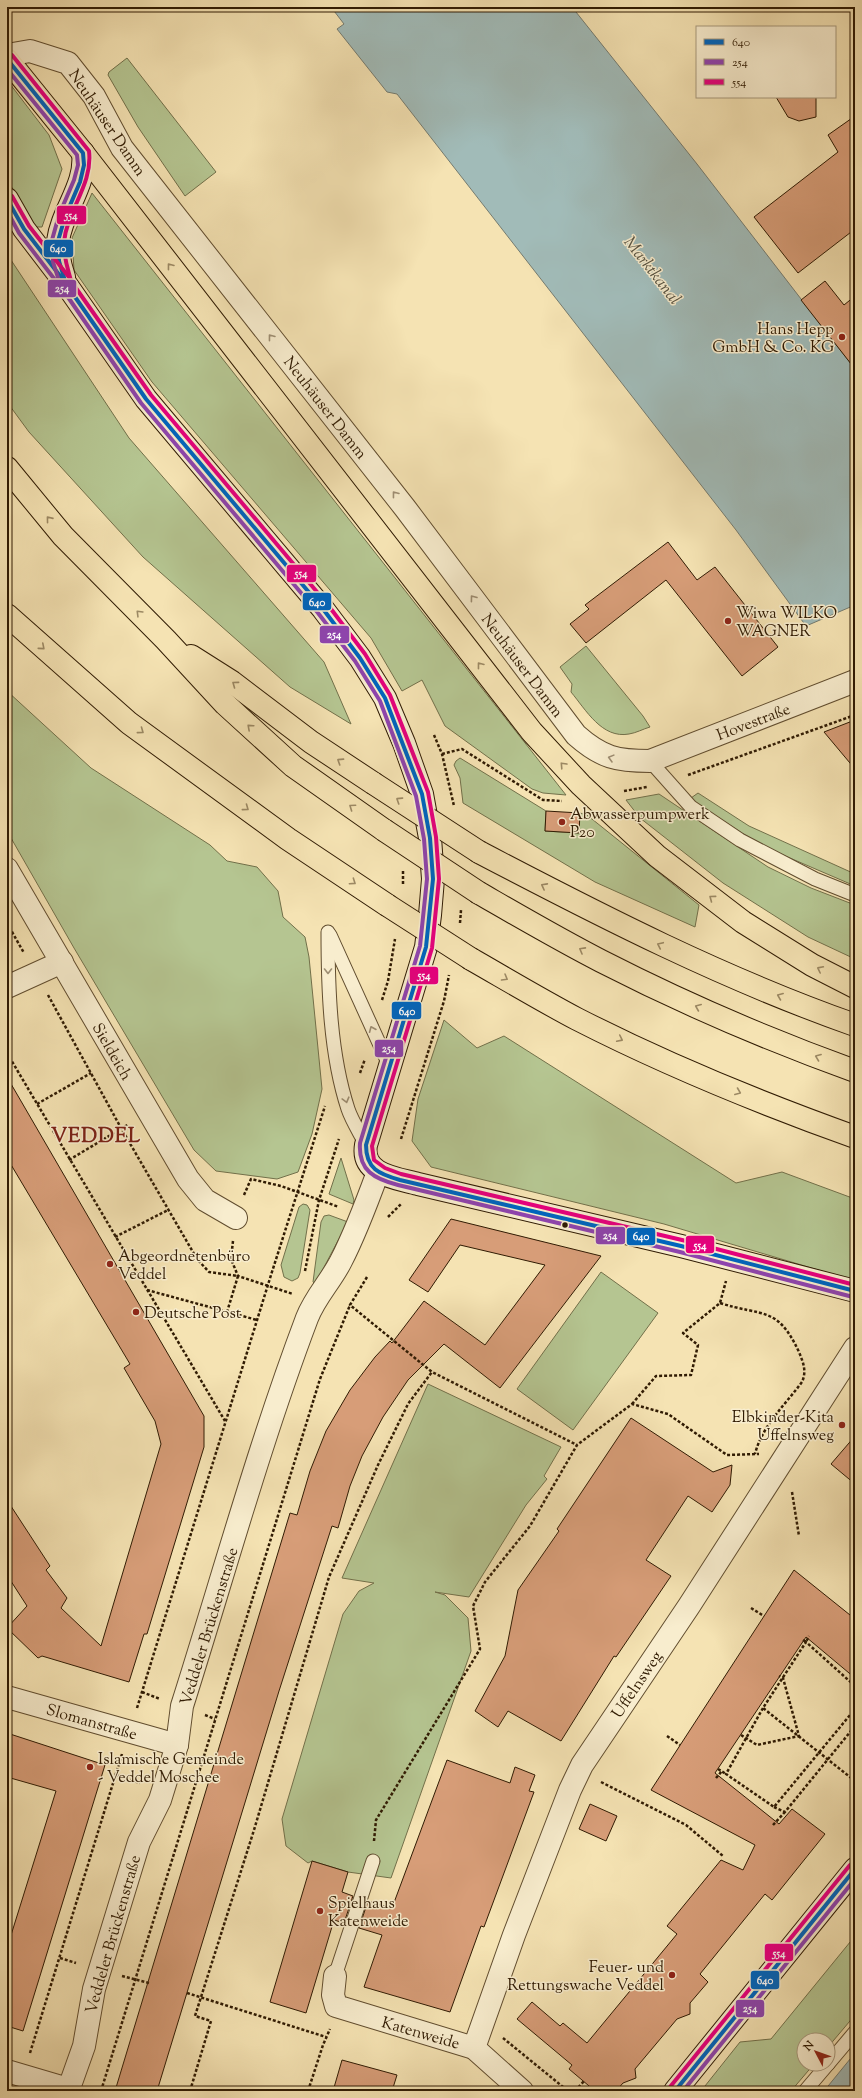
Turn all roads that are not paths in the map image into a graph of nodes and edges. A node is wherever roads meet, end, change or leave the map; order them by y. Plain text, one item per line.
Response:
1 (7, 55) edge
2 (7, 59) edge
3 (83, 153) junction
4 (7, 199) edge
5 (66, 284) junction
6 (7, 468) edge
7 (7, 615) edge
8 (166, 640) junction
9 (855, 681) edge
10 (650, 761) junction
11 (7, 869) edge
12 (855, 895) edge
13 (62, 962) junction
14 (7, 987) edge
15 (855, 987) edge
16 (855, 1025) edge
17 (389, 1064) junction
18 (855, 1071) edge
19 (855, 1137) edge
20 (366, 1145) junction
21 (378, 1172) junction
22 (236, 1218) road end
23 (855, 1291) edge
24 (855, 1348) edge
25 (7, 1697) edge
26 (177, 1745) junction
27 (373, 1861) road end
28 (855, 1869) edge
29 (335, 1976) joint
30 (855, 2032) edge
31 (474, 2048) junction
32 (836, 2055) edge
33 (7, 2070) edge
34 (821, 2072) edge
35 (68, 2090) edge
36 (522, 2091) edge
37 (675, 2091) edge
38 (805, 2091) edge

10 -> 1 street, Neuhäuser Damm
2 - 3 main road
3 - 5 street
15 -> 3 main road
4 - 5 street
5 - 17 street
8 -> 6 main road
7 -> 19 main road, bridge
16 -> 8 main road, bridge
18 -> 8 main road, bridge
9 - 10 street, Hovestraße
10 - 12 lane
11 - 13 street, Sieldeich
13 - 14 street
13 - 22 street, Sieldeich
17 - 20 street
17 -> 20 lane
20 - 21 street
21 - 23 street
21 - 26 street, Veddeler Brückenstraße
24 - 31 street, Uffelnsweg
25 - 26 street, Slomanstraße
26 - 35 street, Veddeler Brückenstraße
27 - 29 lane
28 - 37 street
29 - 31 street, Katenweide
30 - 32 lane
31 - 36 street, Katenweide
33 - 35 street
34 - 38 lane

